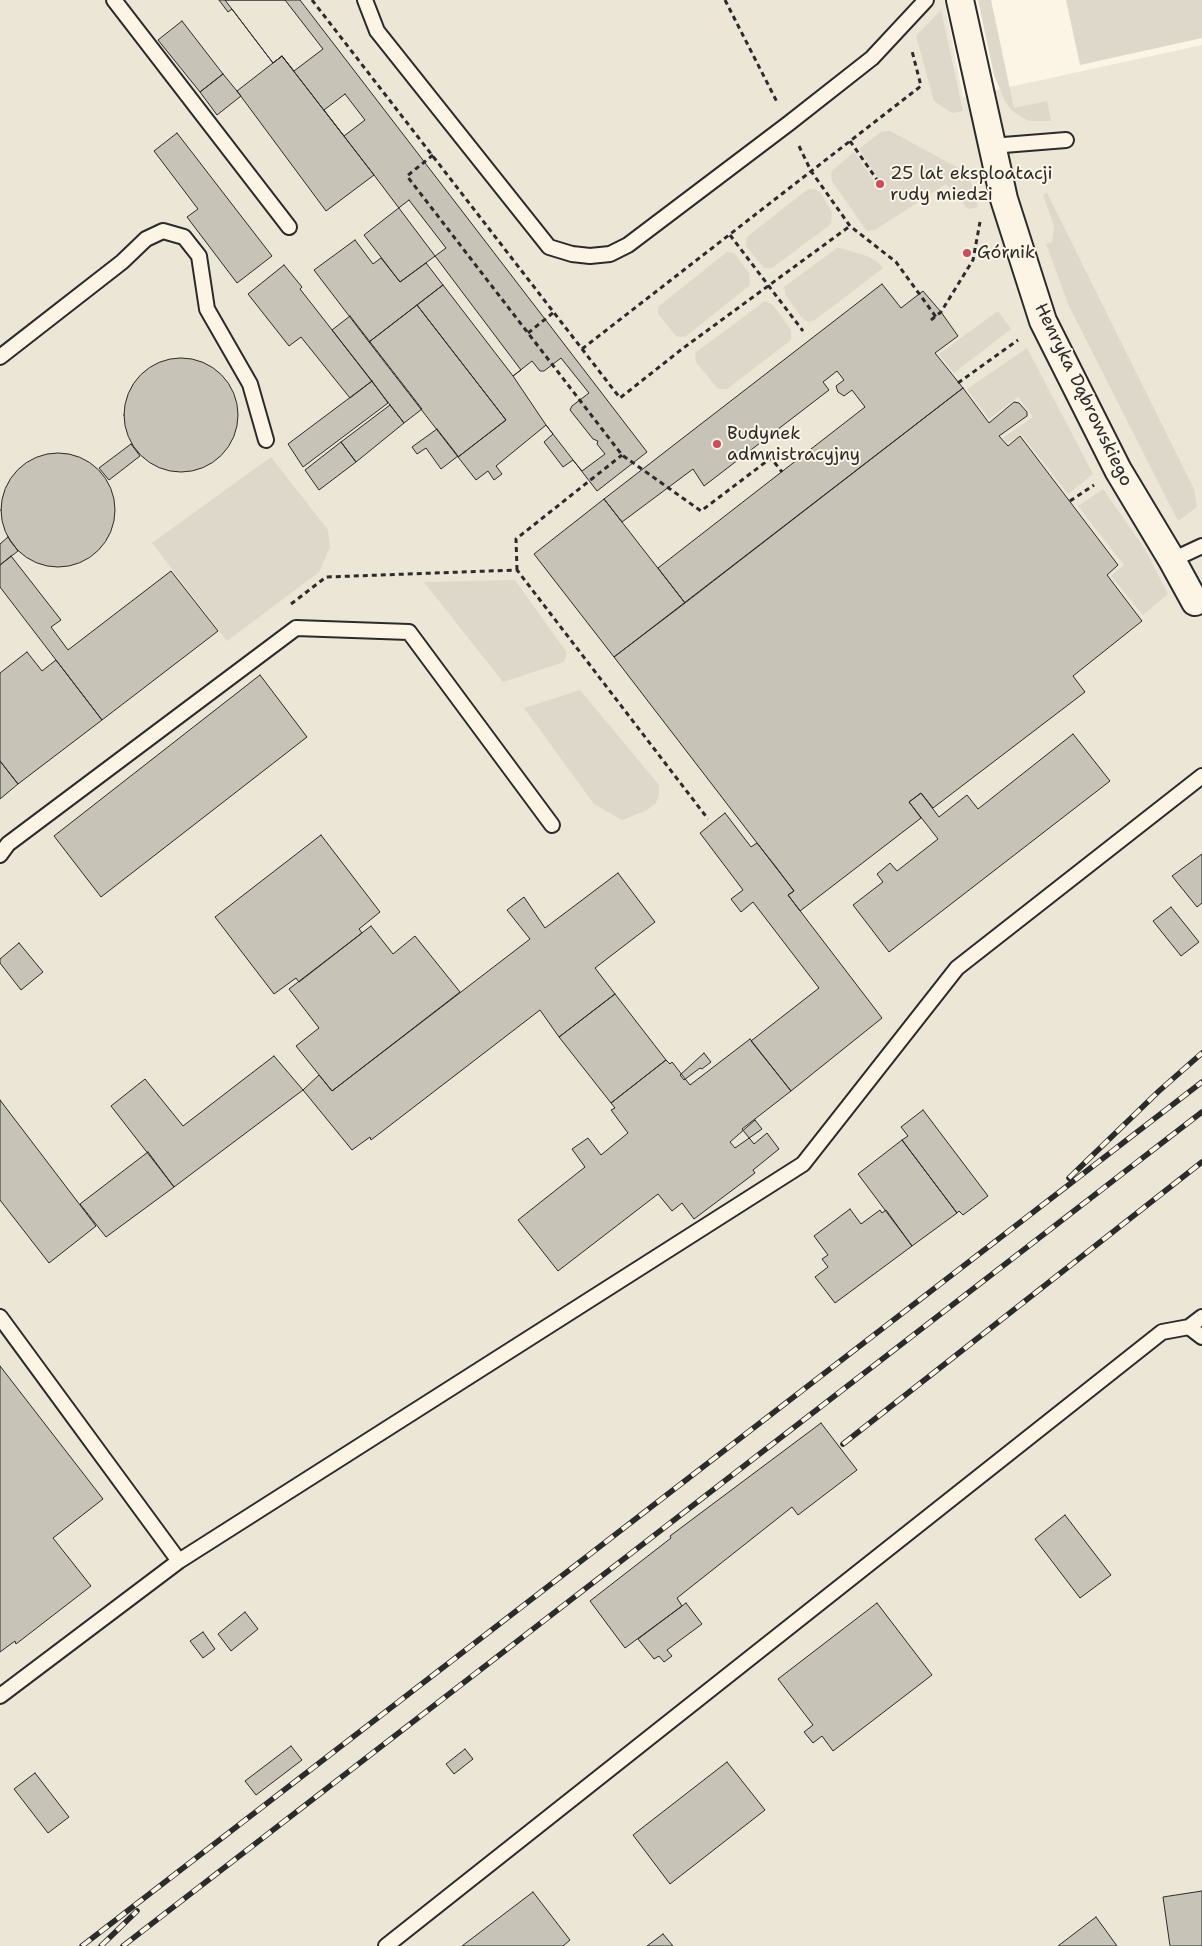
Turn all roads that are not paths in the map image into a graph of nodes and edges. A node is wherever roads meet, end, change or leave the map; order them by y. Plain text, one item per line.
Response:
1 (114, 0) edge
2 (365, 0) edge
3 (926, 0) edge
4 (960, 0) edge
5 (1066, 140) dead end
6 (992, 146) junction
7 (289, 227) dead end
8 (0, 357) edge
9 (266, 440) dead end
10 (1202, 546) edge
11 (1172, 560) junction
12 (1197, 598) edge
13 (1202, 776) edge
14 (552, 825) dead end
15 (0, 856) edge
16 (0, 1317) edge
17 (1202, 1317) edge
18 (1188, 1327) junction
19 (1202, 1336) edge
20 (180, 1561) junction
21 (0, 1696) edge
22 (386, 1946) edge

1 - 7 lane
2 - 3 lane
4 - 6 street, Henryka Dąbrowskiego
5 - 6 lane
6 - 11 street, Henryka Dąbrowskiego
8 - 9 lane
10 - 11 lane
11 - 12 street, Henryka Dąbrowskiego
13 - 20 lane
14 - 15 lane
16 - 20 lane
17 - 18 lane
18 - 19 lane
18 - 22 lane
20 - 21 lane

